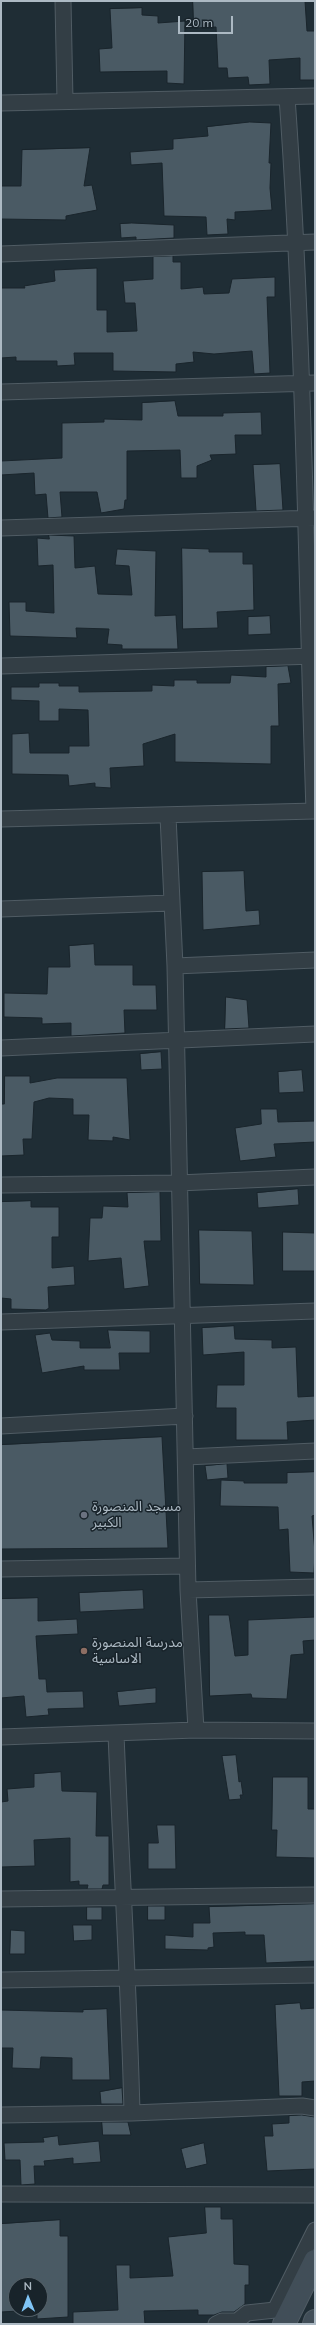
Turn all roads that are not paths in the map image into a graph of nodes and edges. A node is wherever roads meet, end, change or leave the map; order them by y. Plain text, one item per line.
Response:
1 (63, 1) edge
2 (315, 96) edge
3 (287, 97) junction
4 (65, 101) junction
5 (1, 104) edge
6 (297, 242) junction
7 (315, 242) edge
8 (1, 254) edge
9 (309, 383) edge
10 (1, 392) edge
11 (310, 518) edge
12 (1, 528) edge
13 (312, 656) edge
14 (1, 666) edge
15 (315, 811) edge
16 (168, 816) junction
17 (1, 819) edge
18 (171, 903) junction
19 (1, 909) edge
20 (315, 960) edge
21 (175, 966) junction
22 (315, 1034) edge
23 (176, 1039) junction
24 (1, 1048) edge
25 (315, 1177) edge
26 (178, 1183) junction
27 (1, 1185) edge
28 (315, 1311) edge
29 (181, 1317) junction
30 (1, 1322) edge
31 (185, 1416) junction
32 (1, 1426) edge
33 (315, 1451) edge
34 (186, 1457) junction
35 (187, 1566) junction
36 (1, 1569) edge
37 (315, 1587) edge
38 (188, 1590) junction
39 (196, 1730) junction
40 (315, 1731) edge
41 (116, 1734) junction
42 (1, 1738) edge
43 (315, 1895) edge
44 (122, 1897) junction
45 (1, 1899) edge
46 (315, 1975) edge
47 (129, 1978) junction
48 (1, 1980) edge
49 (315, 2108) edge
50 (132, 2113) junction
51 (1, 2115) edge
52 (1, 2194) edge
53 (315, 2195) edge
54 (315, 2230) edge
55 (315, 2261) edge
56 (216, 2324) edge
57 (284, 2324) edge

1 - 4 street
2 - 3 street
3 - 4 street
3 - 6 street
4 - 5 street
6 - 7 street
6 - 8 street
6 - 9 street
9 - 10 street
9 - 11 street
11 - 12 street
11 - 13 street
13 - 14 street
13 - 15 street
15 - 16 street
16 - 17 street
16 - 18 street
18 - 19 street
18 - 21 street
20 - 21 street
21 - 23 street
22 - 23 street
23 - 24 street
23 - 26 street
25 - 26 street
26 - 27 street
26 - 29 street
28 - 29 street
29 - 30 street
29 - 31 street
31 - 32 street
31 - 34 street
33 - 34 street
34 - 35 street
35 - 36 street
35 - 38 street
37 - 38 street
38 - 39 street
39 - 40 street
39 - 41 street
41 - 42 street
41 - 44 street
43 - 44 street
44 - 45 street
44 - 47 street
46 - 47 street
47 - 48 street
47 - 50 street
49 - 50 street
50 - 51 street
52 - 53 street
54 - 56 street
55 - 57 main road

